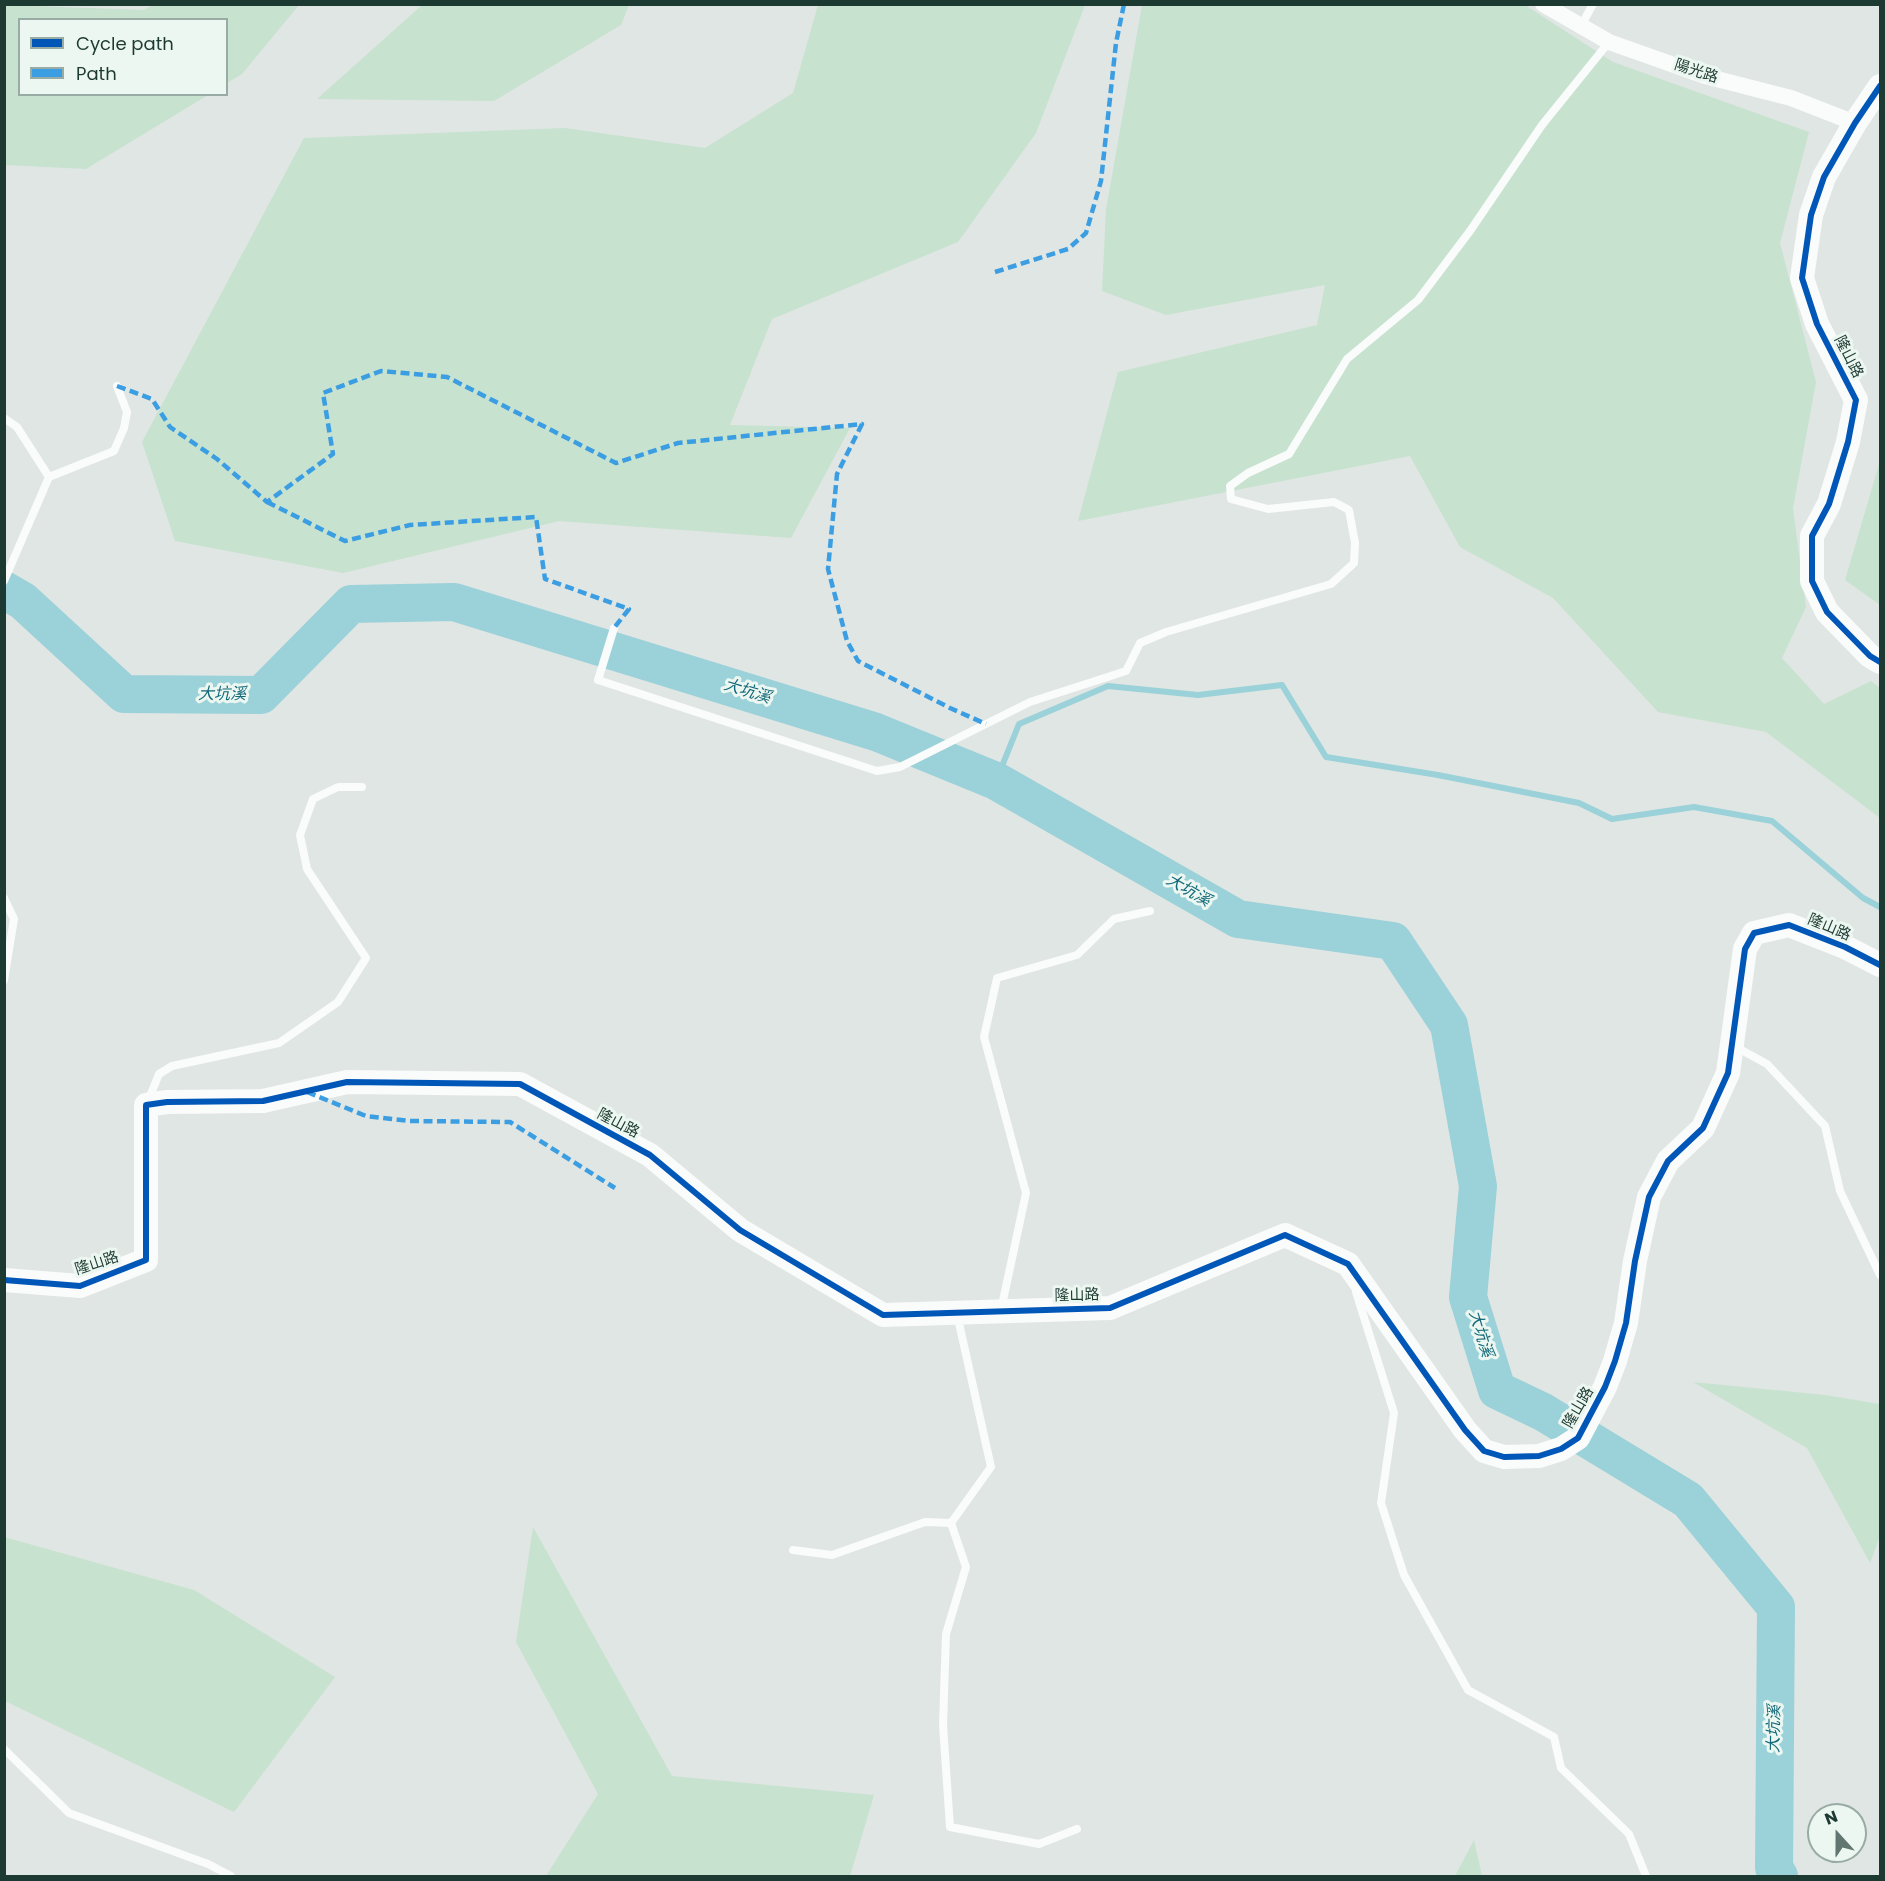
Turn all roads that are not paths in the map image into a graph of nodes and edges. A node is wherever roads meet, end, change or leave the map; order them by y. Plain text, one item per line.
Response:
1 (1543, 4) edge
2 (1593, 4) edge
3 (1581, 26) junction
4 (1609, 42) junction
5 (1881, 86) edge
6 (1855, 123) junction
7 (117, 386) dead end
8 (4, 418) edge
9 (49, 477) junction
10 (4, 581) edge
11 (614, 628) dead end
12 (1881, 662) edge
13 (362, 787) dead end
14 (4, 898) edge
15 (1150, 911) dead end
16 (1881, 965) edge
17 (4, 980) edge
18 (1731, 1045) junction
19 (146, 1105) junction
20 (1348, 1264) junction
21 (1881, 1275) edge
22 (4, 1280) edge
23 (1001, 1310) junction
24 (957, 1312) junction
25 (951, 1523) junction
26 (793, 1550) dead end
27 (4, 1749) edge
28 (1077, 1829) dead end
29 (231, 1876) edge
30 (1646, 1876) edge

1 - 3 street, 陽光路
2 - 3 lane
3 - 4 street, 陽光路
4 - 6 street, 陽光路
4 - 11 lane
5 - 6 street, 隆山路
6 - 12 street, 隆山路
7 - 9 lane
8 - 9 lane
9 - 10 lane
13 - 19 lane
14 - 17 lane
15 - 23 lane
16 - 18 street, 隆山路
18 - 20 street, 隆山路
18 - 21 lane
19 - 22 street, 隆山路
19 - 24 street, 隆山路
20 - 23 street, 隆山路
20 - 30 lane
23 - 24 street, 隆山路
24 - 25 lane
25 - 26 lane
25 - 28 lane
27 - 29 lane

